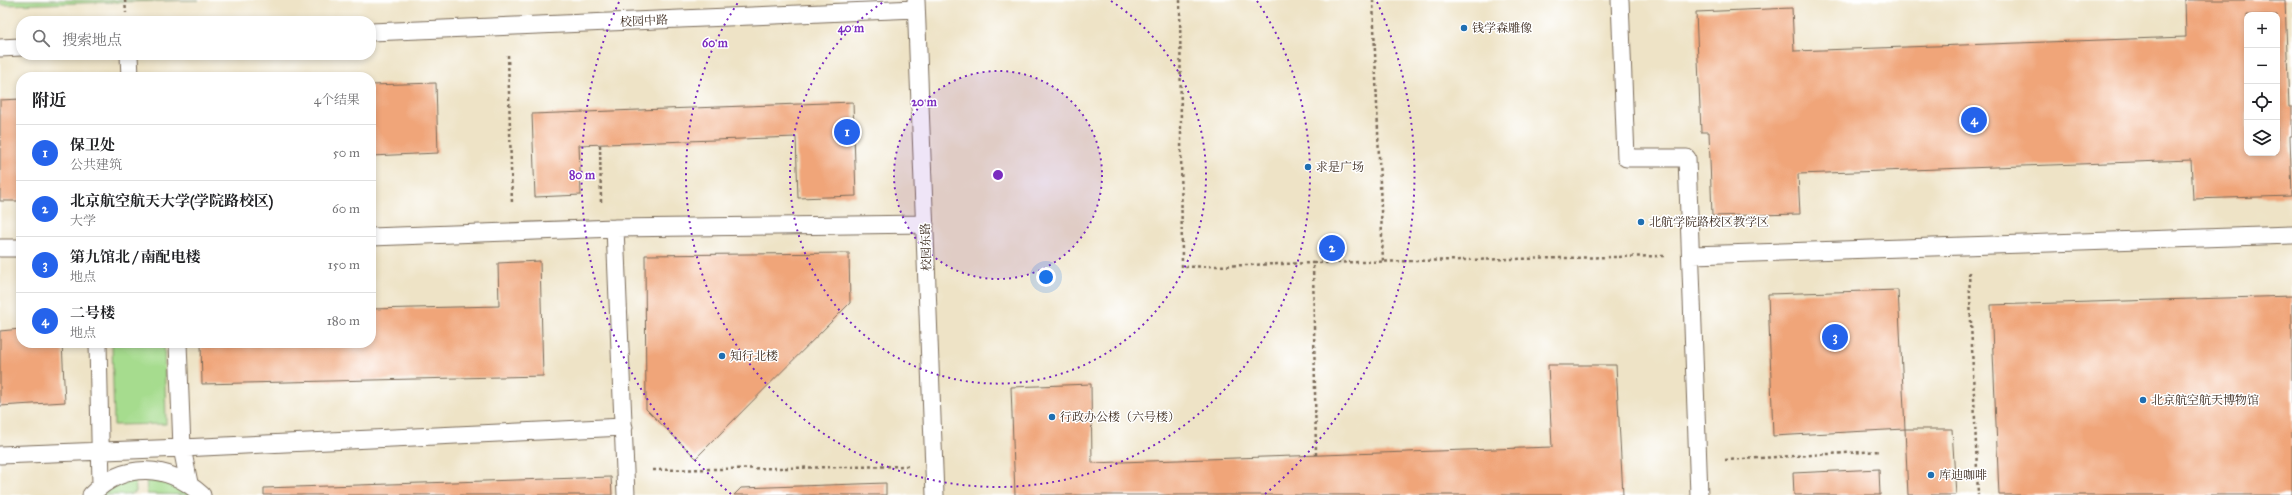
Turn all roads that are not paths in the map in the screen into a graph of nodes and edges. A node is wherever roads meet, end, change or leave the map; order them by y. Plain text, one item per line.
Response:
1 (1620, 0) edge
2 (916, 5) edge
3 (376, 32) edge
4 (16, 47) edge
5 (0, 48) edge
6 (129, 60) edge
7 (130, 72) edge
8 (925, 224) junction
9 (609, 228) junction
10 (2292, 235) edge
11 (376, 237) edge
12 (0, 248) edge
13 (16, 248) edge
14 (1692, 255) junction
15 (98, 348) edge
16 (178, 348) edge
17 (624, 426) junction
18 (182, 448) junction
19 (101, 451) junction
20 (0, 454) edge
21 (189, 483) junction
22 (96, 490) edge
23 (202, 495) edge
24 (626, 495) edge
25 (935, 495) edge
26 (1699, 495) edge

1 - 14 lane
2 - 3 lane, 校园中路
2 - 8 lane, 校园东路
4 - 5 lane
6 - 7 lane
8 - 9 lane
8 - 25 lane, 校园东路
9 - 11 lane
9 - 17 lane
10 - 14 lane
12 - 13 lane
14 - 26 lane
15 - 19 lane
16 - 18 lane
17 - 18 lane
17 - 24 lane
18 - 19 lane
18 - 21 lane
19 - 20 lane
19 - 22 lane
21 - 22 lane
21 - 23 lane

